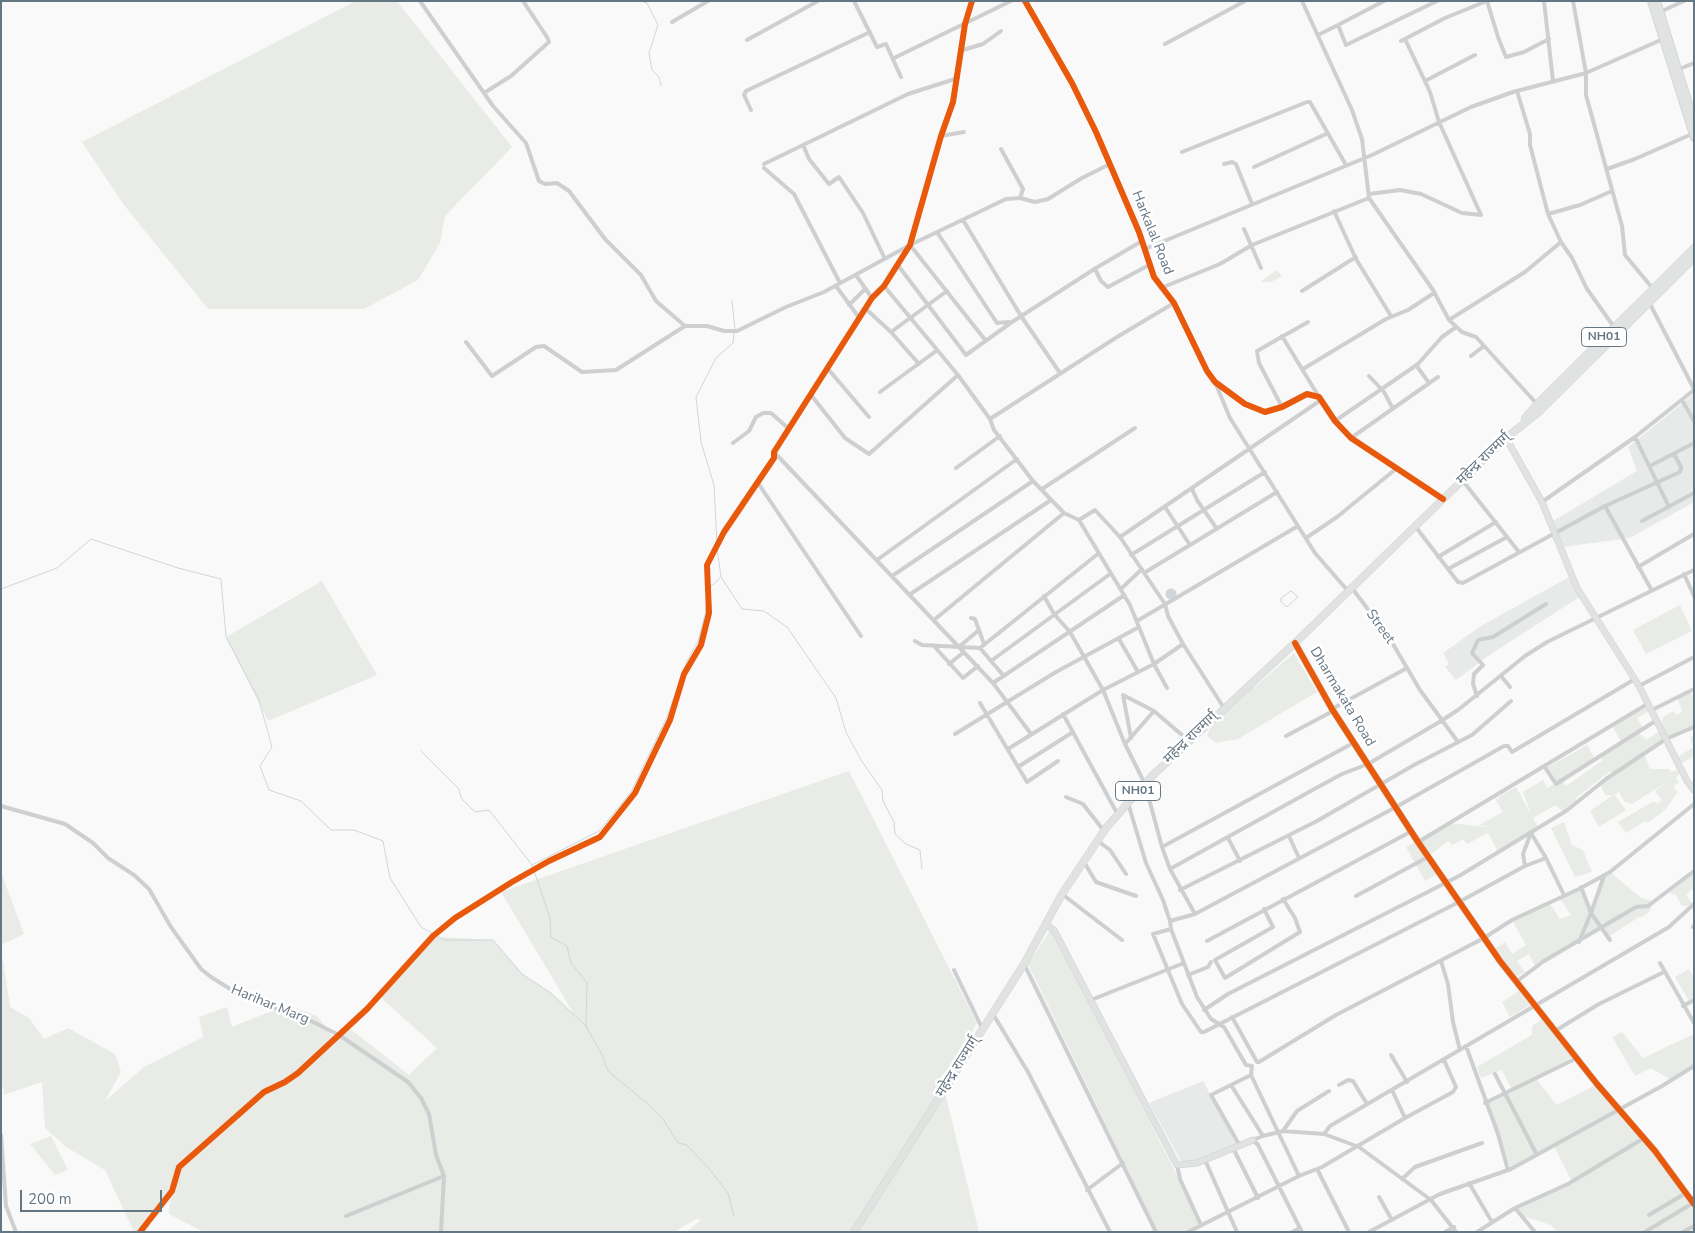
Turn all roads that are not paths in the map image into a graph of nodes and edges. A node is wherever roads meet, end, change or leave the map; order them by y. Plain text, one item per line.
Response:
1 (420, 1) edge
2 (523, 1) edge
3 (708, 1) edge
4 (818, 1) edge
5 (854, 1) edge
6 (972, 1) edge
7 (1011, 1) edge
8 (1025, 1) edge
9 (1245, 1) edge
10 (1302, 1) edge
11 (1384, 1) edge
12 (1437, 1) edge
13 (1487, 1) edge
14 (1544, 1) edge
15 (1573, 1) edge
16 (1651, 1) edge
17 (1657, 1) edge
18 (1684, 1) edge
19 (1658, 12) junction
20 (672, 22) dead end
21 (965, 24) junction
22 (1338, 25) junction
23 (870, 32) junction
24 (1001, 32) dead end
25 (1318, 35) junction
26 (1549, 39) junction
27 (1663, 39) junction
28 (747, 40) dead end
29 (1165, 44) dead end
30 (963, 50) junction
31 (1475, 55) dead end
32 (894, 58) junction
33 (1694, 63) edge
34 (1675, 70) junction
35 (1586, 74) junction
36 (901, 78) dead end
37 (958, 78) junction
38 (1425, 81) junction
39 (1553, 81) junction
40 (1517, 91) junction
41 (484, 93) junction
42 (751, 110) dead end
43 (1439, 122) junction
44 (1692, 123) edge
45 (964, 132) dead end
46 (1326, 134) junction
47 (941, 136) junction
48 (1693, 136) edge
49 (804, 147) dead end
50 (1001, 149) dead end
51 (1182, 152) dead end
52 (1365, 157) junction
53 (1110, 164) junction
54 (1224, 164) dead end
55 (1346, 165) junction
56 (1254, 166) dead end
57 (1607, 169) junction
58 (1612, 191) junction
59 (1369, 196) junction
60 (1020, 198) junction
61 (1252, 204) junction
62 (1334, 211) junction
63 (1548, 214) junction
64 (963, 220) junction
65 (1244, 229) dead end
66 (937, 232) junction
67 (1142, 242) junction
68 (1561, 242) junction
69 (910, 245) junction
70 (1252, 245) junction
71 (1694, 248) edge
72 (1145, 249) junction
73 (1356, 257) junction
74 (1694, 258) edge
75 (885, 259) junction
76 (897, 264) junction
77 (1151, 264) junction
78 (1261, 268) dead end
79 (1095, 269) junction
80 (856, 275) junction
81 (838, 285) junction
82 (884, 286) junction
83 (1161, 288) junction
84 (865, 289) junction
85 (947, 291) junction
86 (1302, 291) dead end
87 (1655, 292) junction
88 (1434, 293) junction
89 (872, 298) junction
90 (1648, 299) junction
91 (1174, 303) junction
92 (849, 305) junction
93 (928, 305) junction
94 (866, 309) junction
95 (1021, 316) junction
96 (1391, 316) junction
97 (910, 318) junction
98 (860, 319) junction
99 (1449, 320) junction
100 (1012, 322) junction
101 (1308, 322) dead end
102 (685, 326) junction
103 (1456, 327) junction
104 (1614, 327) junction
105 (891, 332) junction
106 (1282, 336) junction
107 (986, 341) junction
108 (466, 342) dead end
109 (1484, 346) junction
110 (936, 351) junction
111 (1471, 356) dead end
112 (919, 364) junction
113 (1416, 365) junction
114 (1303, 368) junction
115 (828, 369) junction
116 (1060, 373) junction
117 (958, 375) junction
118 (1369, 376) dead end
119 (1438, 377) dead end
120 (1215, 382) junction
121 (1429, 383) junction
122 (1380, 389) junction
123 (1694, 389) edge
124 (880, 392) dead end
125 (811, 395) junction
126 (1320, 399) junction
127 (1682, 400) junction
128 (1537, 404) junction
129 (1282, 407) junction
130 (1392, 408) junction
131 (869, 417) dead end
132 (990, 419) junction
133 (1335, 421) junction
134 (1694, 421) edge
135 (1134, 428) dead end
136 (1517, 428) junction
137 (789, 429) junction
138 (1000, 436) junction
139 (1635, 437) junction
140 (1351, 438) junction
141 (1506, 438) junction
142 (733, 443) dead end
143 (1694, 443) edge
144 (1250, 450) junction
145 (774, 452) junction
146 (1674, 454) junction
147 (1017, 459) junction
148 (1650, 466) junction
149 (956, 468) dead end
150 (1397, 468) junction
151 (1265, 472) junction
152 (1462, 480) junction
153 (1033, 481) junction
154 (1658, 481) junction
155 (758, 483) junction
156 (1042, 489) junction
157 (1192, 489) junction
158 (1278, 492) junction
159 (1694, 493) edge
160 (1443, 499) junction
161 (1051, 500) junction
162 (1542, 502) junction
163 (1605, 506) junction
164 (1669, 506) junction
165 (1165, 507) junction
166 (1204, 510) junction
167 (1064, 513) junction
168 (1079, 520) junction
169 (1642, 521) dead end
170 (1496, 522) junction
171 (1178, 526) junction
172 (1298, 526) junction
173 (1415, 526) junction
174 (1217, 529) junction
175 (1555, 534) junction
176 (1694, 534) edge
177 (1120, 537) junction
178 (1507, 537) junction
179 (1306, 538) junction
180 (1190, 545) junction
181 (1519, 552) junction
182 (1099, 553) junction
183 (1131, 555) junction
184 (1438, 557) junction
185 (877, 560) junction
186 (1638, 567) junction
187 (1448, 569) junction
188 (1694, 570) edge
189 (1143, 571) junction
190 (1110, 574) junction
191 (1684, 574) junction
192 (892, 576) junction
193 (1123, 588) dead end
194 (1349, 589) junction
195 (1651, 589) junction
196 (909, 595) junction
197 (1044, 596) junction
198 (1123, 596) junction
199 (1694, 596) edge
200 (1165, 604) junction
201 (1546, 604) dead end
202 (1054, 614) junction
203 (1596, 617) junction
204 (971, 618) dead end
205 (934, 620) junction
206 (1137, 622) junction
207 (1139, 628) junction
208 (979, 630) junction
209 (1070, 632) junction
210 (861, 636) dead end
211 (1118, 639) junction
212 (914, 641) dead end
213 (1295, 643) junction
214 (984, 644) junction
215 (1183, 644) junction
216 (933, 645) junction
217 (959, 647) junction
218 (980, 648) junction
219 (964, 652) junction
220 (1085, 657) junction
221 (1694, 658) edge
222 (991, 661) junction
223 (949, 664) junction
224 (1154, 664) junction
225 (978, 666) junction
226 (1407, 668) junction
227 (1138, 672) junction
228 (1003, 675) junction
229 (1501, 676) junction
230 (1635, 679) junction
231 (993, 683) junction
232 (1639, 686) junction
233 (1510, 687) dead end
234 (1168, 688) dead end
235 (1694, 689) edge
236 (1103, 690) junction
237 (1477, 696) junction
238 (1511, 701) dead end
239 (1008, 702) junction
240 (980, 703) dead end
241 (1649, 703) junction
242 (1224, 708) junction
243 (1333, 710) junction
244 (1652, 710) junction
245 (1154, 711) junction
246 (1063, 714) junction
247 (987, 715) junction
248 (1656, 720) junction
249 (1441, 721) junction
250 (1694, 727) edge
251 (1072, 732) junction
252 (955, 734) dead end
253 (1031, 734) junction
254 (1286, 736) dead end
255 (1131, 738) junction
256 (1666, 739) junction
257 (1189, 741) junction
258 (1355, 742) junction
259 (1458, 742) junction
260 (1125, 744) junction
261 (1008, 749) junction
262 (1058, 761) dead end
263 (1368, 764) junction
264 (1544, 766) junction
265 (1018, 767) junction
266 (1145, 784) junction
267 (1381, 785) junction
268 (1694, 790) edge
269 (1066, 797) dead end
270 (1128, 803) junction
271 (1694, 804) edge
272 (1, 806) edge
273 (1396, 807) junction
274 (1118, 814) junction
275 (1104, 831) junction
276 (1412, 832) junction
277 (1530, 833) junction
278 (1289, 836) junction
279 (1228, 838) junction
280 (1098, 840) junction
281 (1418, 842) junction
282 (1162, 847) junction
283 (1428, 857) junction
284 (1299, 858) junction
285 (1546, 858) junction
286 (1240, 861) junction
287 (1084, 862) junction
288 (1525, 866) junction
289 (1170, 869) junction
290 (1694, 871) edge
291 (1126, 874) dead end
292 (1604, 876) junction
293 (1446, 883) junction
294 (1581, 887) junction
295 (1180, 890) junction
296 (1062, 894) junction
297 (1564, 895) junction
298 (1136, 896) dead end
299 (1356, 896) dead end
300 (1283, 899) junction
301 (1459, 902) junction
302 (1694, 904) edge
303 (1264, 909) junction
304 (1591, 913) junction
305 (1195, 914) junction
306 (1170, 921) junction
307 (1046, 925) junction
308 (1171, 929) junction
309 (1601, 929) junction
310 (1484, 938) junction
311 (1122, 940) dead end
312 (1610, 940) dead end
313 (1208, 941) dead end
314 (1579, 942) junction
315 (1441, 961) junction
316 (1211, 962) dead end
317 (1184, 963) junction
318 (1660, 963) dead end
319 (1024, 964) junction
320 (1167, 969) junction
321 (954, 970) dead end
322 (1664, 972) junction
323 (1188, 975) junction
324 (1516, 982) junction
325 (1091, 1000) junction
326 (1694, 1000) edge
327 (1534, 1005) junction
328 (1683, 1006) junction
329 (1204, 1010) junction
330 (992, 1012) junction
331 (1232, 1017) junction
332 (1694, 1023) edge
333 (1218, 1024) junction
334 (982, 1028) junction
335 (1555, 1032) junction
336 (339, 1035) junction
337 (1466, 1046) junction
338 (1460, 1050) junction
339 (1391, 1054) dead end
340 (1577, 1058) junction
341 (1444, 1060) junction
342 (1694, 1066) edge
343 (1495, 1074) dead end
344 (1251, 1075) junction
345 (1407, 1082) junction
346 (1231, 1085) junction
347 (1339, 1085) dead end
348 (1392, 1090) junction
349 (1329, 1091) dead end
350 (1504, 1094) junction
351 (1486, 1102) junction
352 (1367, 1104) junction
353 (1620, 1109) junction
354 (1404, 1118) junction
355 (1281, 1132) junction
356 (1324, 1134) junction
357 (1, 1135) edge
358 (1263, 1136) junction
359 (1644, 1138) junction
360 (1253, 1140) junction
361 (1482, 1143) dead end
362 (1359, 1147) junction
363 (1237, 1148) junction
364 (1536, 1155) junction
365 (1205, 1160) junction
366 (2, 1163) edge
367 (1123, 1163) junction
368 (1177, 1165) junction
369 (1317, 1168) junction
370 (1508, 1170) junction
371 (444, 1176) junction
372 (1299, 1176) junction
373 (1402, 1179) junction
374 (1469, 1184) junction
375 (1279, 1187) junction
376 (1087, 1190) junction
377 (1686, 1193) junction
378 (1379, 1197) dead end
379 (1258, 1198) junction
380 (1430, 1200) junction
381 (1693, 1204) edge
382 (4, 1207) edge
383 (1515, 1208) junction
384 (1228, 1213) junction
385 (1649, 1215) dead end
386 (346, 1216) dead end
387 (1392, 1220) junction
388 (1492, 1222) junction
389 (1201, 1225) junction
390 (1694, 1226) edge
391 (1454, 1227) junction
392 (1301, 1230) edge
393 (16, 1232) edge
394 (140, 1232) edge
395 (441, 1232) edge
396 (854, 1232) edge
397 (1110, 1232) edge
398 (1156, 1232) edge
399 (1188, 1232) edge
400 (1237, 1232) edge
401 (1292, 1232) edge
402 (1349, 1232) edge
403 (1369, 1232) edge
404 (1444, 1232) edge
405 (1456, 1232) edge
406 (1477, 1232) edge
407 (1535, 1232) edge
408 (1644, 1232) edge
409 (1683, 1232) edge

1 - 41 street
2 - 41 street
3 - 20 street
4 - 28 street
5 - 23 street
6 - 21 street
7 - 21 street
8 - 53 street, Harkalal Road
9 - 29 street
10 - 25 street
11 - 22 street
12 - 22 street
13 - 26 street
13 - 38 street
14 - 26 street
15 - 35 street
16 - 19 main road
17 - 19 main road
18 - 19 street
19 - 27 main road
19 - 34 main road
21 - 30 street
21 - 32 street
22 - 25 street
23 - 32 street
23 - 42 street
24 - 30 street
25 - 52 street
26 - 39 street
27 - 34 main road
27 - 35 street
30 - 37 street
31 - 38 street
32 - 36 street
33 - 34 street
34 - 44 main road
35 - 39 street
35 - 57 street
37 - 47 street
37 - 81 street
38 - 43 street
39 - 40 street
40 - 43 street
40 - 63 street
41 - 102 street
43 - 52 street
43 - 59 street
44 - 48 main road
45 - 47 street
46 - 51 street
46 - 55 street
46 - 56 street
47 - 69 street
48 - 57 street
49 - 75 street
50 - 60 street
52 - 55 street
52 - 59 street
53 - 60 street
53 - 67 street, Harkalal Road
54 - 61 street
55 - 61 street
57 - 58 street
58 - 63 street
58 - 87 street
59 - 62 street
59 - 88 street
60 - 64 street
61 - 72 street
62 - 70 street
62 - 73 street
63 - 68 street
64 - 66 street
64 - 95 street
65 - 70 street
66 - 69 street
66 - 100 street
67 - 72 street, Harkalal Road
67 - 79 street
68 - 99 street
68 - 104 street
69 - 75 street
69 - 76 street
69 - 85 street
70 - 78 street
70 - 83 street
71 - 87 highway, महेन्द्र राज्मार्ग् / NH01
72 - 77 street, Harkalal Road
73 - 86 street
73 - 96 street
74 - 87 highway, महेन्द्र राज्मार्ग् / NH01
75 - 80 street
76 - 82 street
76 - 93 street
77 - 79 street
77 - 83 street, Harkalal Road
79 - 95 street
80 - 81 street
80 - 84 street
81 - 92 street
81 - 102 street
82 - 89 street
82 - 97 street
83 - 91 street, Harkalal Road
84 - 89 street
84 - 92 street
85 - 93 street
85 - 107 street
87 - 90 highway, महेन्द्र राज्मार्ग् / NH01
88 - 96 street
88 - 99 street
89 - 94 street
90 - 104 highway, महेन्द्र राज्मार्ग् / NH01
90 - 123 street
90 - 136 highway, महेन्द्र राज्मार्ग् / NH01
91 - 116 street
91 - 120 street, Harkalal Road
92 - 98 street
93 - 97 street
93 - 107 street
94 - 98 street
94 - 105 street
95 - 100 street
95 - 116 street
96 - 114 street
97 - 105 street
97 - 110 street
98 - 115 street
99 - 103 street
100 - 107 street
101 - 106 street
102 - 108 street
103 - 109 street
103 - 113 street
104 - 128 highway, महेन्द्र राज्मार्ग् / NH01
105 - 112 street
106 - 114 street
106 - 129 street
109 - 111 street
109 - 128 street
110 - 112 street
110 - 117 street
112 - 124 street
113 - 121 street
113 - 122 street
114 - 126 street
115 - 125 street
115 - 131 street
116 - 132 street
117 - 125 street
117 - 132 street
118 - 122 street
119 - 121 street
120 - 129 street, Harkalal Road
120 - 144 street, Street
121 - 130 street
122 - 130 street
122 - 133 street
123 - 127 street
125 - 137 street
126 - 129 street, Harkalal Road
126 - 133 street
126 - 144 street
127 - 134 street
127 - 139 street
128 - 136 highway, महेन्द्र राज्मार्ग् / NH01
130 - 140 street
132 - 138 street
133 - 140 street
135 - 156 street
136 - 141 highway, महेन्द्र राज्मार्ग् / NH01
137 - 142 street
137 - 145 street
138 - 147 street
138 - 149 street
139 - 148 street
139 - 162 street
140 - 150 street
141 - 152 highway, महेन्द्र राज्मार्ग् / NH01
141 - 162 street
143 - 146 street
144 - 151 street, Street
144 - 157 street
145 - 155 street
145 - 185 street
146 - 148 street
146 - 154 street
147 - 153 street
147 - 185 street
148 - 154 street
150 - 160 street
150 - 179 street
151 - 158 street, Street
151 - 166 street
152 - 160 highway, महेन्द्र राज्मार्ग् / NH01
152 - 170 street
153 - 156 street
153 - 192 street
154 - 163 street
154 - 164 street
155 - 210 street
155 - 336 street
156 - 161 street
157 - 165 street
157 - 166 street
158 - 172 street, Street
158 - 174 street
159 - 164 street
160 - 173 highway, महेन्द्र राज्मार्ग् / NH01
161 - 167 street
161 - 196 street
162 - 175 street
163 - 175 street
163 - 186 street
164 - 169 street
165 - 171 street
165 - 177 street
166 - 171 street
166 - 174 street
167 - 168 street
167 - 205 street
168 - 177 street
168 - 182 street
170 - 178 street
170 - 184 street
171 - 180 street
171 - 183 street
172 - 179 street, Street
172 - 200 street
173 - 184 street
173 - 194 highway, महेन्द्र राज्मार्ग् / NH01
174 - 180 street
175 - 181 street
175 - 203 street
176 - 186 street
177 - 183 street
178 - 181 street
178 - 187 street
179 - 194 street, Street
180 - 189 street
181 - 187 street
182 - 190 street
182 - 197 street
183 - 189 street
184 - 187 street
185 - 192 street
186 - 195 street
188 - 191 street
189 - 193 street
189 - 200 street
190 - 198 street
190 - 202 street
191 - 195 street
191 - 199 street
192 - 196 street
194 - 213 highway, महेन्द्र राज्मार्ग् / NH01
194 - 226 street, Street
195 - 203 street
196 - 205 street
197 - 202 street
197 - 214 street
198 - 206 street
198 - 209 street
200 - 206 street
200 - 215 street
201 - 237 street
202 - 209 street
202 - 222 street
203 - 229 street
203 - 230 street
204 - 208 street
205 - 217 street
206 - 207 street
207 - 211 street
207 - 224 street
208 - 214 street
208 - 217 street
209 - 220 street
209 - 228 street
211 - 220 street
211 - 227 street
212 - 216 street
213 - 242 highway, महेन्द्र राज्मार्ग् / NH01
213 - 243 street, Dharmakata Road
214 - 218 street
215 - 224 street
215 - 242 street
216 - 217 street
216 - 223 street
217 - 218 street
217 - 219 street
218 - 222 street
219 - 223 street
219 - 225 street
220 - 236 street
220 - 239 street
221 - 232 street
222 - 228 street
223 - 225 street
224 - 227 street
224 - 234 street
225 - 231 street
226 - 243 street
226 - 249 street, Street
227 - 236 street
228 - 231 street
229 - 233 street
229 - 237 street
230 - 232 street
230 - 273 street
231 - 239 street
232 - 241 street
235 - 244 street
236 - 246 street
236 - 260 street
237 - 249 street
238 - 259 street
239 - 247 street
239 - 253 street
240 - 247 street
241 - 244 street
241 - 264 street
242 - 257 highway, महेन्द्र राज्मार्ग् / NH01
243 - 254 street
243 - 258 street, Dharmakata Road
244 - 248 street
245 - 255 street
245 - 255 street
245 - 257 street
246 - 251 street
246 - 253 street
247 - 252 street
247 - 261 street
248 - 256 street
248 - 264 street
249 - 259 street, Street
249 - 263 street
250 - 256 street
251 - 265 street
251 - 274 street
253 - 261 street
255 - 260 street
256 - 268 street
256 - 277 street
257 - 266 highway, महेन्द्र राज्मार्ग् / NH01
258 - 263 street, Dharmakata Road
258 - 282 street
259 - 267 street
260 - 266 street
261 - 265 street
262 - 265 street
263 - 267 street, Dharmakata Road
263 - 279 street
264 - 281 street
266 - 270 highway, महेन्द्र राज्मार्ग् / NH01
266 - 282 street
267 - 273 street, Dharmakata Road
267 - 278 street
269 - 275 street
270 - 274 highway, महेन्द्र राज्मार्ग् / NH01
270 - 306 street
271 - 292 street
272 - 336 street, Harihar Marg
273 - 276 street, Dharmakata Road
273 - 284 street
274 - 275 highway, महेन्द्र राज्मार्ग् / NH01
275 - 280 highway, महेन्द्र राज्मार्ग् / NH01
276 - 281 street, Dharmakata Road
276 - 300 street
277 - 285 street
277 - 288 street
277 - 293 street
278 - 284 street
278 - 286 street
279 - 286 street
279 - 289 street
280 - 287 highway, महेन्द्र राज्मार्ग् / NH01
280 - 291 street
281 - 283 street, Dharmakata Road
282 - 289 street
283 - 293 street, Dharmakata Road
283 - 299 street
284 - 305 street
285 - 288 street
285 - 297 street
286 - 295 street
287 - 296 highway, महेन्द्र राज्मार्ग् / NH01
287 - 298 street
288 - 301 street
289 - 295 street
290 - 309 street
292 - 294 street
292 - 304 street
293 - 301 street, Dharmakata Road
293 - 329 street
294 - 297 street
294 - 304 street
295 - 305 street
296 - 307 highway, महेन्द्र राज्मार्ग् / NH01
296 - 311 street
297 - 310 street
300 - 303 street
300 - 303 street
301 - 310 street, Dharmakata Road
301 - 331 street
302 - 327 street
303 - 313 street
304 - 309 street
304 - 314 street
305 - 306 street
306 - 308 street
307 - 319 highway, महेन्द्र राज्मार्ग् / NH01
307 - 325 street
308 - 317 street
308 - 320 street
309 - 312 street
309 - 314 street
310 - 315 street
310 - 324 street, Dharmakata Road
314 - 324 street
315 - 331 street
315 - 338 street
316 - 323 street
317 - 320 street
317 - 323 street
318 - 322 street
319 - 330 highway, महेन्द्र राज्मार्ग् / NH01
319 - 367 street
320 - 325 street
320 - 333 street
321 - 334 street
322 - 328 street
322 - 335 street
323 - 329 street
324 - 327 street, Dharmakata Road
325 - 368 street
326 - 328 street
327 - 335 street, Dharmakata Road
327 - 337 street
328 - 332 street
329 - 333 street
330 - 334 highway, महेन्द्र राज्मार्ग् / NH01
330 - 376 street
331 - 333 street
333 - 344 street
334 - 396 highway, महेन्द्र राज्मार्ग् / NH01
335 - 340 street, Dharmakata Road
336 - 371 street, Harihar Marg
336 - 394 street
337 - 338 street
337 - 351 street
338 - 341 street
339 - 345 street
340 - 350 street
340 - 353 street, Dharmakata Road
341 - 345 street
341 - 354 street
342 - 353 street
343 - 350 street
344 - 346 street
344 - 355 street
345 - 348 street
346 - 358 street
346 - 363 street
347 - 352 street
348 - 352 street
348 - 354 street
349 - 355 street
350 - 351 street
350 - 364 street
351 - 370 street
352 - 356 street
353 - 359 street, Dharmakata Road
353 - 364 street
354 - 362 street
355 - 356 street
355 - 358 street
355 - 372 street
356 - 362 street
357 - 366 street
358 - 360 street
359 - 377 street, Dharmakata Road
359 - 383 street
360 - 363 street
360 - 375 street
361 - 373 street
362 - 369 street
362 - 373 street
363 - 365 street
363 - 379 street
364 - 370 street
365 - 368 street
365 - 384 street
366 - 382 street
367 - 376 street
367 - 398 street
368 - 389 street
369 - 372 street
369 - 402 street
370 - 374 street
371 - 386 street
371 - 395 street, Harihar Marg
372 - 375 street
373 - 380 street
374 - 380 street
374 - 388 street
375 - 379 street
375 - 392 street
376 - 397 street
377 - 381 street, Dharmakata Road
377 - 385 street
378 - 387 street
379 - 384 street
380 - 387 street
380 - 391 street
381 - 408 street
382 - 393 street
383 - 388 street
383 - 407 street
384 - 389 street
384 - 400 street
387 - 403 street
388 - 406 street
389 - 399 street
390 - 409 street
391 - 404 street
391 - 405 street
392 - 401 street

